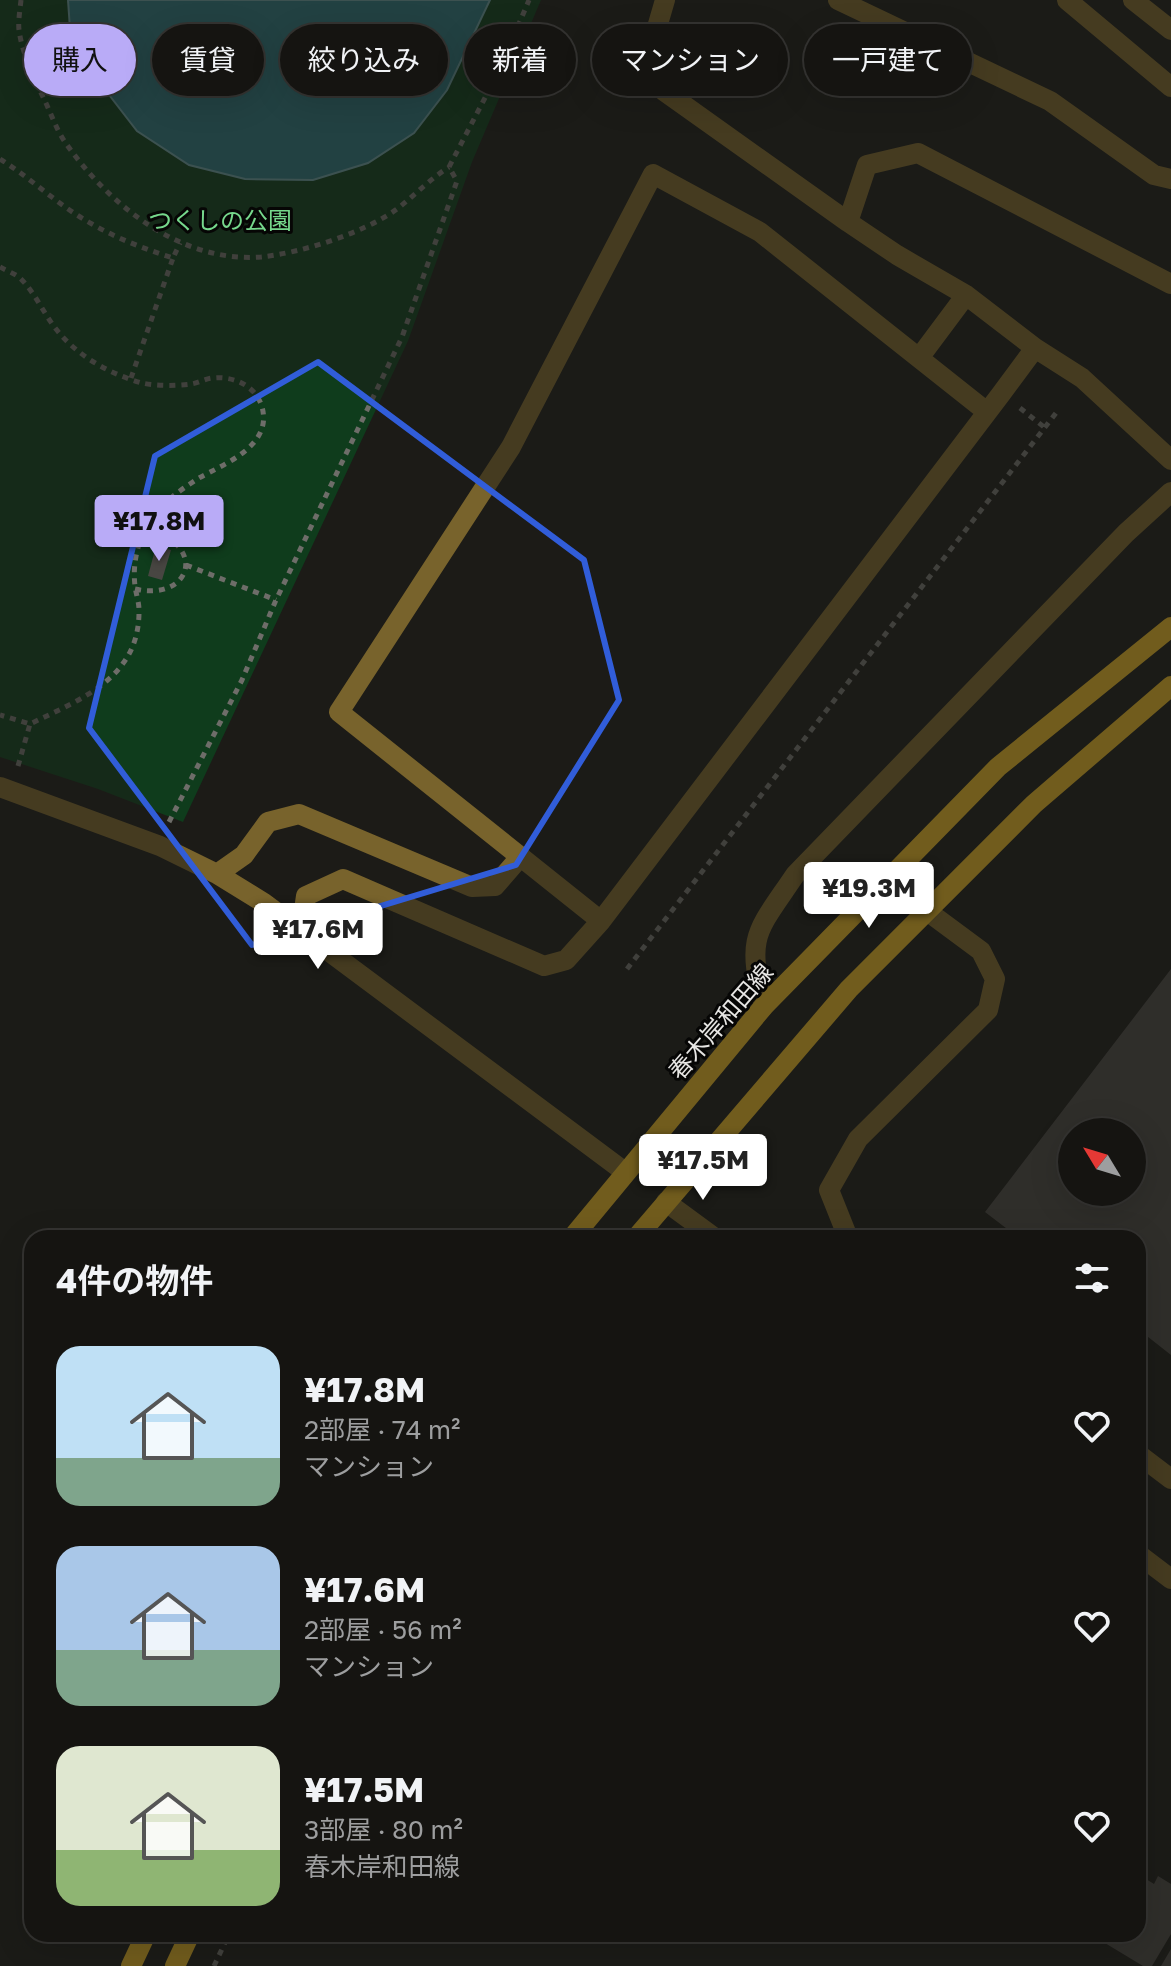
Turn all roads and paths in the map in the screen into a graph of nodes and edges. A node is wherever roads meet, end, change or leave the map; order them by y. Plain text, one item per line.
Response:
1 (21, 0) edge
2 (529, 0) edge
3 (665, 0) edge
4 (838, 0) edge
5 (1067, 0) edge
6 (1133, 0) edge
7 (1171, 30) edge
8 (1171, 87) edge
9 (0, 159) edge
10 (449, 167) junction
11 (1171, 179) edge
12 (848, 222) junction
13 (180, 243) junction
14 (173, 258) junction
15 (0, 267) edge
16 (1171, 284) edge
17 (966, 295) junction
18 (1035, 348) junction
19 (919, 358) junction
20 (131, 379) junction
21 (1059, 409) dead end
22 (987, 412) junction
23 (1171, 460) edge
24 (1171, 492) edge
25 (144, 529) junction
26 (186, 565) junction
27 (135, 589) junction
28 (276, 600) junction
29 (1171, 627) edge
30 (1171, 686) edge
31 (0, 715) edge
32 (30, 724) junction
33 (5, 788) edge
34 (160, 846) junction
35 (521, 856) junction
36 (217, 874) junction
37 (927, 911) junction
38 (601, 921) junction
39 (301, 931) junction
40 (627, 969) dead end
41 (764, 1006) junction
42 (625, 1172) junction
43 (666, 1202) junction
44 (578, 1230) edge
45 (643, 1230) edge
46 (704, 1230) edge
47 (845, 1230) edge
48 (1146, 1460) edge
49 (1171, 1479) edge
50 (1146, 1560) edge
51 (1171, 1579) edge
52 (142, 1942) edge
53 (186, 1942) edge
54 (225, 1942) edge
55 (131, 1966) edge
56 (175, 1966) edge
57 (214, 1966) edge

1 - 13 path
2 - 10 path
3 - 12 street
4 - 11 street
5 - 8 street
6 - 7 street
9 - 14 path
10 - 13 path
10 - 28 path
12 - 16 street
12 - 17 street
13 - 14 path
14 - 20 path
15 - 20 path
17 - 18 street
17 - 19 street
18 - 22 street
18 - 23 street
19 - 22 street
19 - 35 street
20 - 25 path
21 - 40 path
22 - 38 street
24 - 41 street
25 - 26 path
25 - 27 path
26 - 27 path
26 - 28 path
27 - 32 path
28 - 34 path
29 - 41 main road, 春木岸和田線
30 - 37 main road
31 - 32 path
32 - 33 path
33 - 34 street
34 - 36 street
35 - 36 street
35 - 38 street
36 - 39 street
37 - 43 main road
37 - 47 street
38 - 39 street
39 - 42 street
41 - 42 main road, 春木岸和田線
42 - 44 main road, 春木岸和田線
43 - 45 main road
43 - 46 street
48 - 49 street
50 - 51 street
52 - 55 main road
53 - 56 main road
54 - 57 path

